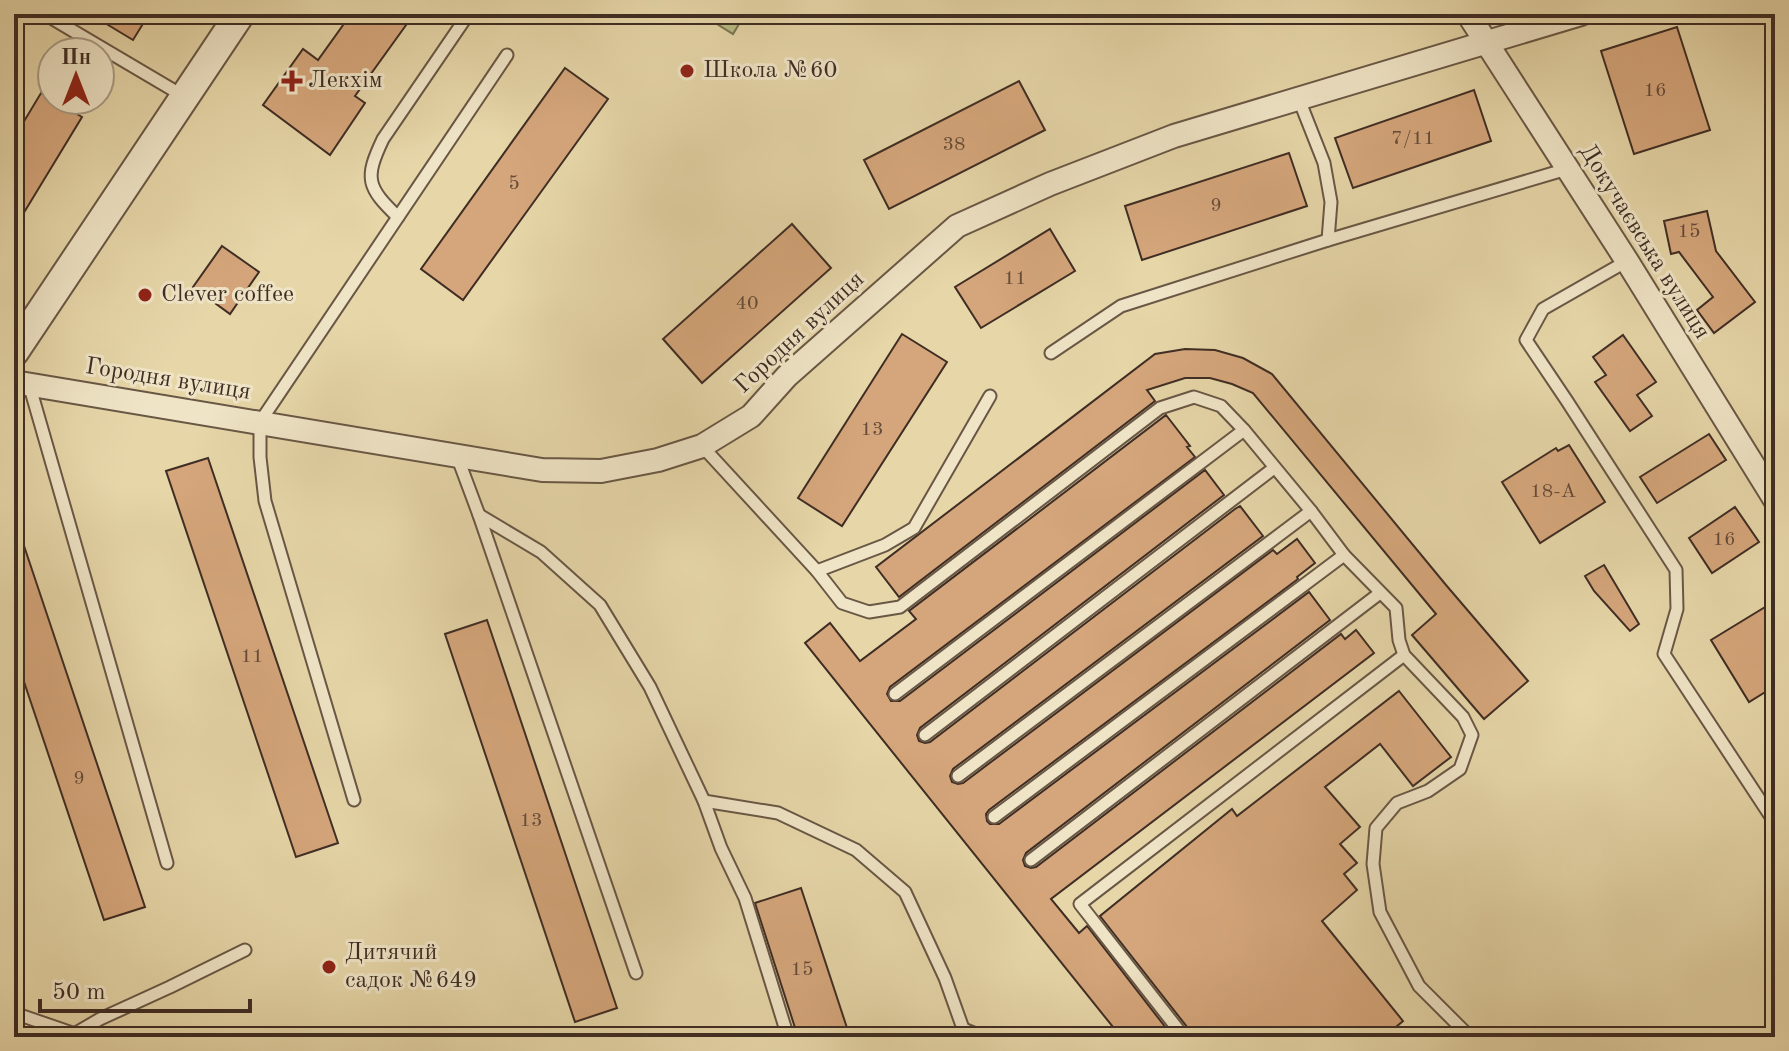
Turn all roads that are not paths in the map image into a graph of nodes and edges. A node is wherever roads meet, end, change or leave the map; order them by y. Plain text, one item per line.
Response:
1 (56, 14) edge
2 (240, 14) edge
3 (1468, 14) edge
4 (1581, 14) edge
5 (465, 19) dead end
6 (1487, 43) junction
7 (507, 55) dead end
8 (186, 97) junction
9 (1298, 97) junction
10 (1567, 169) junction
11 (398, 217) junction
12 (1328, 240) junction
13 (1627, 261) junction
14 (14, 352) edge
15 (1051, 353) dead end
16 (21, 383) edge
17 (990, 396) dead end
18 (260, 422) junction
19 (1244, 430) junction
20 (702, 446) junction
21 (457, 456) junction
22 (1274, 468) junction
23 (1775, 500) edge
24 (1311, 511) junction
25 (479, 515) junction
26 (1344, 555) junction
27 (817, 571) junction
28 (1380, 593) junction
29 (1404, 655) junction
30 (895, 694) dead end
31 (925, 735) dead end
32 (958, 776) dead end
33 (354, 800) dead end
34 (704, 801) junction
35 (994, 817) dead end
36 (1775, 823) edge
37 (1031, 860) dead end
38 (167, 863) dead end
39 (245, 950) dead end
40 (636, 973) dead end
41 (14, 1013) edge
42 (966, 1034) edge
43 (80, 1035) edge
44 (788, 1037) edge
45 (983, 1037) edge
46 (1184, 1037) edge
47 (1470, 1037) edge

1 - 8 lane
2 - 8 street
3 - 6 street, Докучаєвська вулиця
4 - 6 street, Городня вулиця
5 - 11 lane
6 - 9 street, Городня вулиця
6 - 10 street, Докучаєвська вулиця
7 - 11 lane
8 - 14 street
9 - 12 lane
9 - 20 street, Городня вулиця
10 - 12 lane
10 - 13 street, Докучаєвська вулиця
11 - 18 lane
12 - 15 lane
13 - 23 street, Докучаєвська вулиця
13 - 36 lane
16 - 18 street, Городня вулиця
16 - 38 lane
17 - 27 lane
18 - 21 street, Городня вулиця
18 - 33 lane
19 - 22 lane
19 - 27 lane
19 - 30 lane
20 - 21 street, Городня вулиця
20 - 27 lane
21 - 25 lane
22 - 24 lane
22 - 31 lane
24 - 26 lane
24 - 32 lane
25 - 34 lane
25 - 40 lane
26 - 28 lane
26 - 35 lane
28 - 29 lane
28 - 37 lane
29 - 46 lane
29 - 47 lane
34 - 42 lane
34 - 44 lane
39 - 43 lane
41 - 43 lane
42 - 45 lane

